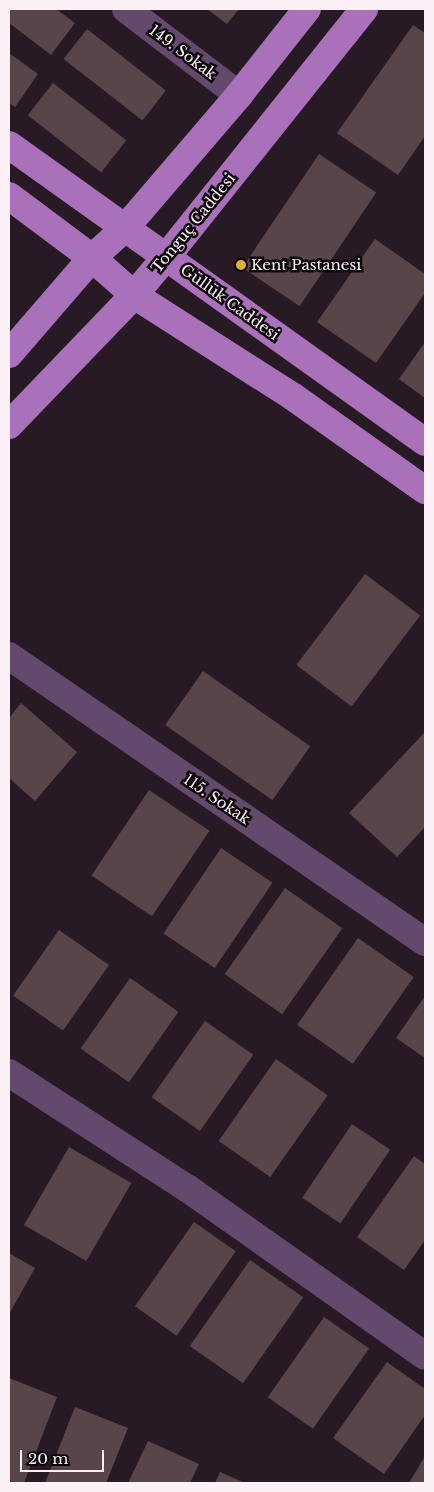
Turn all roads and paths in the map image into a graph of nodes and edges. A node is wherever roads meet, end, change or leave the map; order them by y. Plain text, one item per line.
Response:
1 (126, 9) edge
2 (307, 9) edge
3 (364, 9) edge
4 (239, 95) junction
5 (9, 144) edge
6 (9, 196) edge
7 (126, 227) junction
8 (167, 256) junction
9 (92, 258) junction
10 (134, 295) junction
11 (9, 354) edge
12 (9, 425) edge
13 (425, 442) edge
14 (425, 490) edge
15 (9, 656) edge
16 (425, 942) edge
17 (9, 1073) edge
18 (425, 1356) edge

1 - 4 street, 149. Sokak
2 - 4 main road
3 - 8 main road, Tonguç Caddesi
4 - 7 main road
5 - 7 main road, Güllük Caddesi
6 - 9 main road
7 - 8 main road, Güllük Caddesi
7 - 9 main road
8 - 10 main road, Tonguç Caddesi
8 - 13 main road, Güllük Caddesi
9 - 10 main road
9 - 11 main road
10 - 12 main road, Tonguç Caddesi
10 - 14 main road
15 - 16 street, 115. Sokak
17 - 18 street

